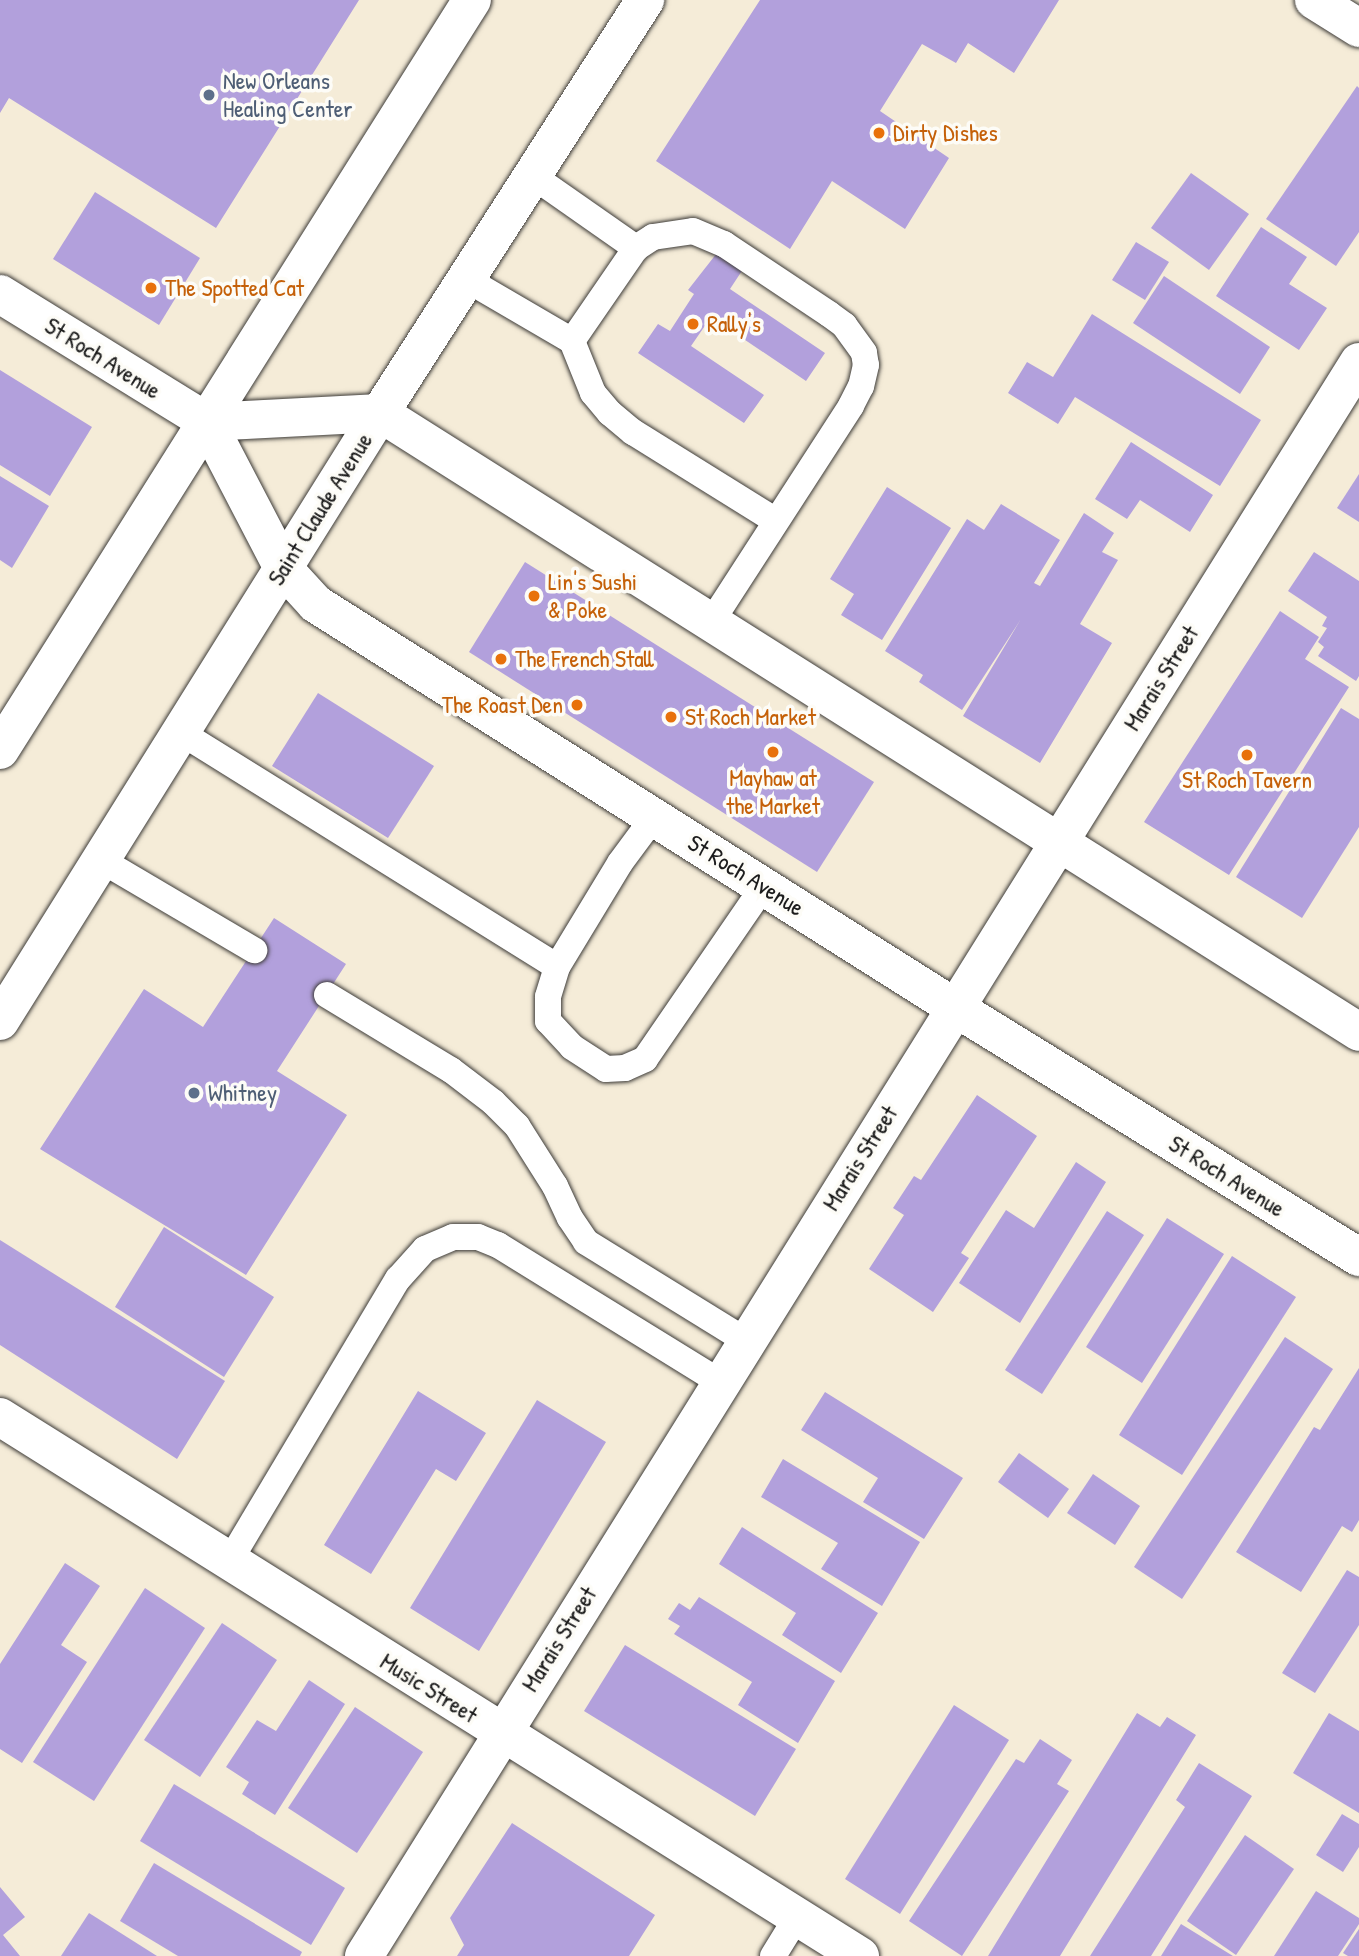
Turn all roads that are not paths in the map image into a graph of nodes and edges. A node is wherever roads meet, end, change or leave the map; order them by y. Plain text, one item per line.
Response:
1 (472, 0) edge
2 (645, 0) edge
3 (1314, 0) edge
4 (1359, 28) edge
5 (533, 176) junction
6 (636, 248) junction
7 (466, 279) junction
8 (0, 294) edge
9 (572, 341) junction
10 (1359, 362) edge
11 (380, 413) junction
12 (206, 422) junction
13 (776, 521) junction
14 (283, 568) junction
15 (711, 622) junction
16 (180, 733) junction
17 (0, 750) edge
18 (653, 817) junction
19 (1058, 843) junction
20 (101, 860) junction
21 (764, 886) junction
22 (254, 950) dead end
23 (557, 967) junction
24 (327, 995) dead end
25 (954, 1007) junction
26 (0, 1021) edge
27 (1359, 1032) edge
28 (1359, 1257) edge
29 (746, 1341) junction
30 (720, 1382) junction
31 (0, 1417) edge
32 (229, 1562) junction
33 (500, 1733) junction
34 (797, 1917) junction
35 (363, 1956) edge
36 (773, 1956) edge
37 (860, 1956) edge

1 - 12 street
2 - 5 street, Saint Claude Avenue
3 - 4 street
5 - 6 lane
5 - 7 street, Saint Claude Avenue
6 - 9 lane
6 - 13 lane
7 - 9 lane
7 - 11 street, Saint Claude Avenue
8 - 12 street, St Roch Avenue
9 - 13 lane
10 - 19 street, Marais Street
11 - 12 street
11 - 14 street, Saint Claude Avenue
11 - 15 street
12 - 14 street, St Roch Avenue
12 - 17 street
13 - 15 lane
14 - 16 street, Saint Claude Avenue
14 - 18 street, St Roch Avenue
15 - 19 street
16 - 20 street, Saint Claude Avenue
16 - 23 lane
18 - 21 street, St Roch Avenue
18 - 23 lane
19 - 25 street, Marais Street
19 - 27 street
20 - 22 lane
20 - 26 street, Saint Claude Avenue
21 - 23 lane
21 - 25 street, St Roch Avenue
24 - 29 lane
25 - 28 street, St Roch Avenue
25 - 29 street, Marais Street
29 - 30 street, Marais Street
30 - 32 lane
30 - 33 street, Marais Street
31 - 32 street, Music Street
32 - 33 street, Music Street
33 - 34 street, Music Street
33 - 35 street, Marais Street
34 - 36 lane
34 - 37 street, Music Street

